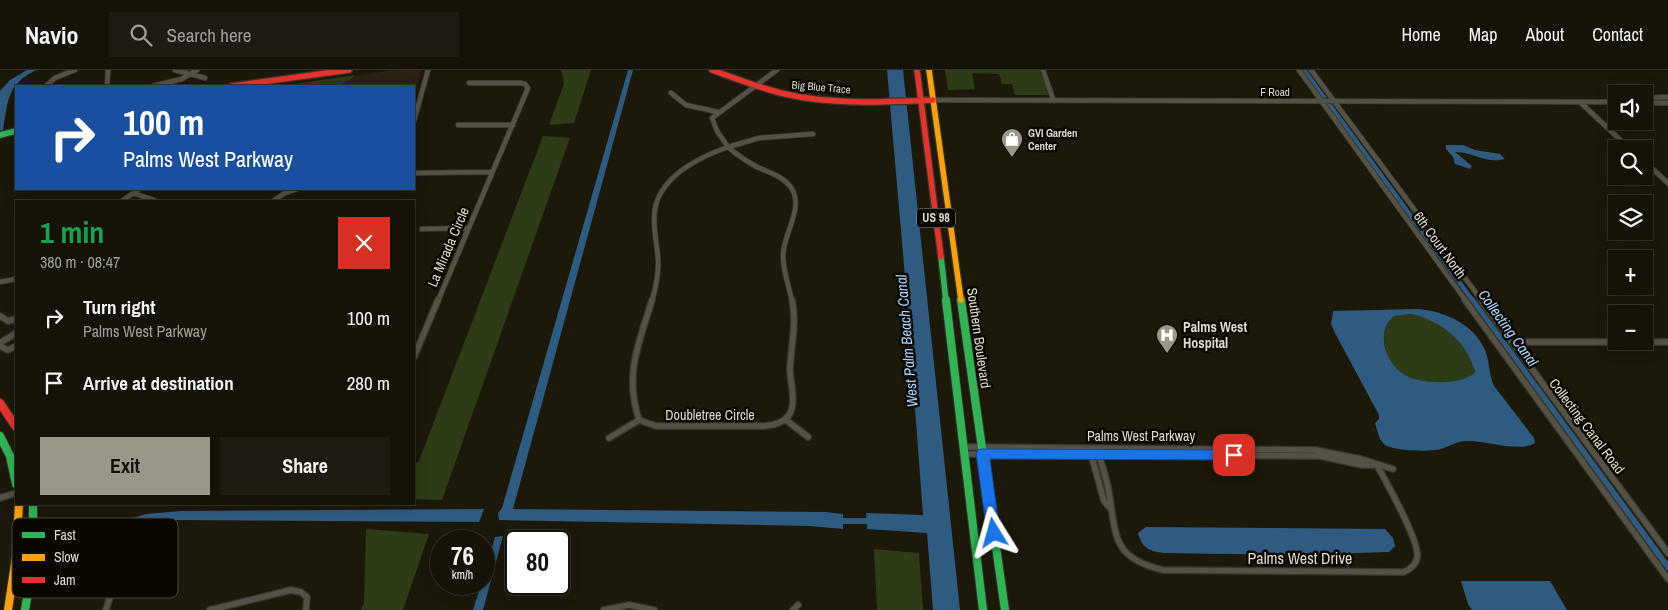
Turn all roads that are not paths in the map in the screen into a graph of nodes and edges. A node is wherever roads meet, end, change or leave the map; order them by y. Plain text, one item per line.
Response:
1 (75, 70) edge
2 (108, 70) edge
3 (175, 70) edge
4 (197, 70) edge
5 (349, 70) edge
6 (428, 70) edge
7 (712, 70) edge
8 (777, 70) edge
9 (916, 70) edge
10 (929, 70) edge
11 (1043, 70) edge
12 (1299, 70) edge
13 (1311, 70) edge
14 (191, 75) junction
15 (205, 78) dead end
16 (470, 83) dead end
17 (47, 85) edge
18 (107, 85) edge
19 (159, 85) edge
20 (238, 85) edge
21 (757, 86) junction
22 (671, 93) dead end
23 (1668, 97) edge
24 (1653, 98) edge
25 (1053, 99) junction
26 (933, 100) junction
27 (916, 101) junction
28 (1322, 102) junction
29 (1335, 102) junction
30 (1580, 102) junction
31 (1608, 102) edge
32 (1653, 103) edge
33 (1668, 103) edge
34 (718, 112) junction
35 (415, 117) edge
36 (458, 125) dead end
37 (512, 125) junction
38 (15, 132) edge
39 (813, 134) dead end
40 (0, 136) edge
41 (1620, 140) edge
42 (729, 147) junction
43 (1653, 170) edge
44 (492, 172) junction
45 (415, 173) edge
46 (1668, 184) edge
47 (138, 190) edge
48 (294, 190) edge
49 (134, 193) junction
50 (124, 200) edge
51 (154, 200) dead end
52 (274, 200) edge
53 (468, 228) junction
54 (422, 229) dead end
55 (15, 279) edge
56 (0, 282) edge
57 (0, 316) edge
58 (15, 319) edge
59 (15, 334) edge
60 (1512, 342) junction
61 (1668, 342) edge
62 (0, 344) edge
63 (15, 346) edge
64 (415, 355) edge
65 (0, 402) edge
66 (639, 420) junction
67 (786, 420) junction
68 (15, 425) edge
69 (0, 436) edge
70 (808, 437) dead end
71 (609, 438) dead end
72 (963, 451) junction
73 (982, 451) junction
74 (1091, 454) junction
75 (1099, 454) junction
76 (1377, 465) junction
77 (1393, 469) dead end
78 (15, 480) edge
79 (15, 493) edge
80 (0, 498) edge
81 (19, 505) edge
82 (32, 505) edge
83 (1109, 508) junction
84 (19, 518) edge
85 (32, 518) edge
86 (1668, 553) edge
87 (1668, 579) edge
88 (12, 591) edge
89 (110, 598) edge
90 (8, 610) edge
91 (106, 610) edge
92 (210, 610) edge
93 (306, 610) edge
94 (604, 610) edge
95 (654, 610) edge
96 (983, 610) edge
97 (1005, 610) edge

1 - 17 street
2 - 18 street
3 - 14 street
4 - 14 street
5 - 20 main road
6 - 35 street
7 - 21 main road, Big Blue Trace
8 - 21 street
9 - 27 main road, Southern Boulevard / US 98
10 - 26 main road, Southern Boulevard / US 98
11 - 25 street
12 - 28 street, 6th Court North
13 - 29 street, Collecting Canal Road
14 - 15 street
14 - 19 street
16 - 37 street, La Mirada Circle
21 - 27 main road, Big Blue Trace
21 - 34 street
22 - 34 street
23 - 24 street
25 - 26 street, F Road
25 - 28 street, F Road
26 - 27 main road, Big Blue Trace
26 - 73 main road, Southern Boulevard / US 98
27 - 72 main road, Southern Boulevard / US 98
28 - 29 street, F Road
28 - 87 street, 6th Court North
29 - 30 street, F Road
29 - 60 street, Collecting Canal Road
30 - 31 street, F Road
30 - 41 street
32 - 33 street
34 - 42 street
36 - 37 street
37 - 44 street, La Mirada Circle
38 - 40 main road
39 - 42 street
42 - 66 street
42 - 67 street
43 - 46 street
44 - 45 street
44 - 53 street, La Mirada Circle
47 - 49 street
48 - 52 street
49 - 50 street
49 - 51 street
53 - 54 street
53 - 64 street, La Mirada Circle
55 - 56 street
57 - 58 street
59 - 62 street
60 - 61 street
60 - 86 street, Collecting Canal Road
62 - 63 street
65 - 68 main road
66 - 67 street, Doubletree Circle
66 - 71 street
67 - 70 street
69 - 78 main road
72 - 73 street, Palms West Parkway
72 - 96 main road, Southern Boulevard / US 98
73 - 74 street, Palms West Parkway
73 - 76 street, Palms West Parkway
73 - 97 main road, Southern Boulevard / US 98
74 - 75 street, Palms West Parkway
74 - 83 street, Palms West Drive
75 - 76 street, Palms West Parkway
75 - 83 street, Palms West Drive
76 - 77 street, Palms West Parkway
76 - 83 street, Palms West Drive
79 - 80 street
81 - 84 main road
82 - 85 main road
88 - 90 main road
89 - 91 street
92 - 93 street
94 - 95 street

